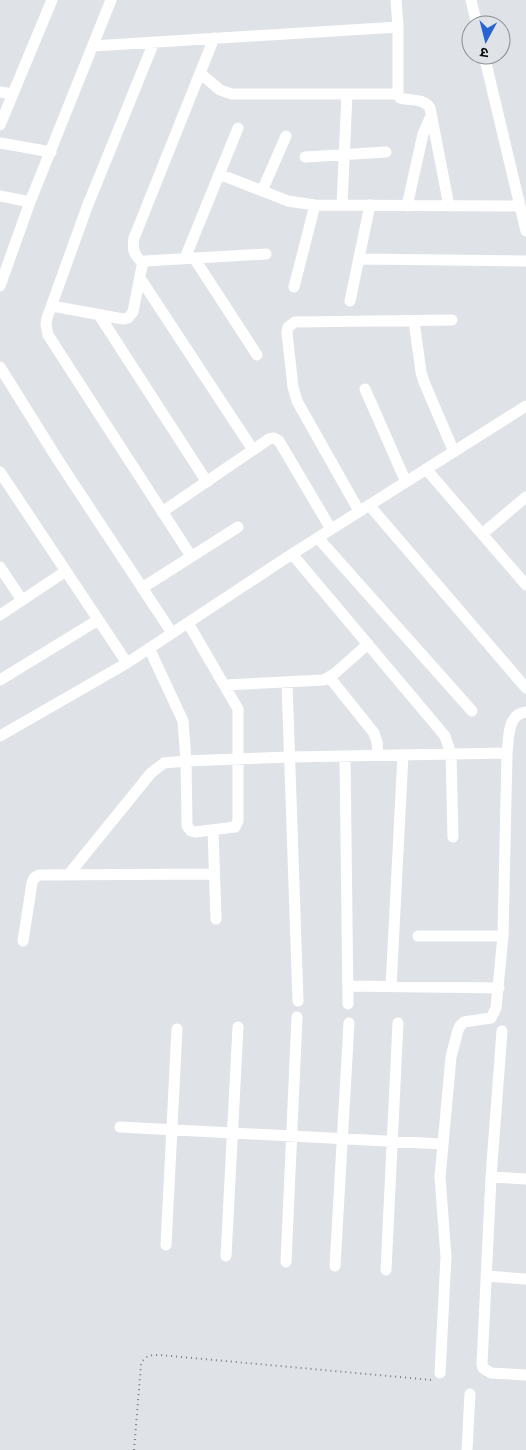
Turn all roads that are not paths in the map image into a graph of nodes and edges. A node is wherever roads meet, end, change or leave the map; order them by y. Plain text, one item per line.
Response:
1 (52, 0) edge
2 (111, 0) edge
3 (396, 0) edge
4 (471, 0) edge
5 (475, 15) edge
6 (398, 27) junction
7 (214, 38) junction
8 (154, 42) junction
9 (93, 46) junction
10 (486, 65) edge
11 (200, 73) junction
12 (0, 92) edge
13 (13, 94) junction
14 (347, 94) junction
15 (398, 94) junction
16 (431, 116) junction
17 (0, 125) edge
18 (238, 128) dead end
19 (286, 136) dead end
20 (0, 144) edge
21 (51, 152) junction
22 (386, 152) dead end
23 (344, 154) junction
24 (305, 156) dead end
25 (219, 174) junction
26 (262, 191) junction
27 (0, 196) edge
28 (30, 202) junction
29 (315, 204) junction
30 (342, 205) junction
31 (370, 205) junction
32 (407, 206) junction
33 (449, 206) junction
34 (520, 206) junction
35 (526, 232) edge
36 (266, 254) dead end
37 (189, 258) junction
38 (358, 260) junction
39 (526, 261) edge
40 (143, 263) junction
41 (140, 278) junction
42 (0, 286) edge
43 (294, 287) dead end
44 (350, 301) dead end
45 (52, 306) junction
46 (99, 315) junction
47 (452, 320) dead end
48 (414, 321) junction
49 (257, 355) dead end
50 (0, 366) edge
51 (366, 389) dead end
52 (526, 406) edge
53 (253, 450) junction
54 (454, 452) junction
55 (426, 469) junction
56 (0, 472) edge
57 (206, 482) junction
58 (406, 482) junction
59 (526, 498) edge
60 (364, 508) junction
61 (162, 512) junction
62 (238, 527) dead end
63 (331, 529) junction
64 (482, 534) junction
65 (318, 538) junction
66 (292, 554) junction
67 (191, 556) junction
68 (0, 567) edge
69 (66, 572) junction
70 (526, 585) edge
71 (142, 588) junction
72 (22, 600) junction
73 (0, 615) edge
74 (98, 620) junction
75 (188, 623) junction
76 (172, 633) junction
77 (368, 644) junction
78 (149, 648) junction
79 (127, 662) junction
80 (1, 677) edge
81 (330, 678) junction
82 (287, 683) junction
83 (224, 685) junction
84 (526, 688) edge
85 (472, 711) dead end
86 (526, 712) edge
87 (0, 736) edge
88 (507, 753) junction
89 (451, 754) junction
90 (378, 755) junction
91 (403, 755) junction
92 (346, 756) junction
93 (289, 757) junction
94 (239, 758) junction
95 (186, 761) junction
96 (213, 830) junction
97 (453, 836) dead end
98 (69, 874) junction
99 (214, 874) junction
100 (216, 919) dead end
101 (418, 936) dead end
102 (503, 936) junction
103 (23, 941) dead end
104 (348, 986) junction
105 (391, 987) junction
106 (499, 988) junction
107 (298, 1001) dead end
108 (348, 1004) dead end
109 (298, 1016) dead end
110 (349, 1023) dead end
111 (398, 1024) dead end
112 (238, 1027) dead end
113 (177, 1029) dead end
114 (502, 1031) dead end
115 (120, 1127) dead end
116 (171, 1130) junction
117 (232, 1133) junction
118 (293, 1136) junction
119 (342, 1139) junction
120 (392, 1142) junction
121 (442, 1144) junction
122 (491, 1177) junction
123 (526, 1178) edge
124 (166, 1246) dead end
125 (226, 1256) dead end
126 (286, 1262) dead end
127 (335, 1266) dead end
128 (386, 1270) dead end
129 (486, 1276) junction
130 (526, 1279) edge
131 (440, 1373) road end
132 (526, 1375) edge
133 (470, 1394) dead end
134 (467, 1450) edge

1 - 13 street
2 - 9 street
3 - 6 street
4 - 5 street
6 - 7 street
6 - 15 street
7 - 8 street
7 - 11 street
8 - 9 street
8 - 45 street
9 - 21 street
10 - 34 street
11 - 14 street
11 - 40 street
12 - 13 street
13 - 17 street
14 - 15 street
14 - 23 street
15 - 16 street
16 - 32 street
16 - 33 street
18 - 25 street
19 - 26 street
20 - 21 street
21 - 28 street
22 - 23 street
23 - 24 street
23 - 30 street
25 - 26 street
25 - 37 street
26 - 29 street
27 - 28 street
28 - 42 street
29 - 30 street
29 - 43 street
30 - 31 street
31 - 32 street
31 - 38 street
32 - 33 street
33 - 34 street
34 - 35 street
36 - 37 street
37 - 40 street
37 - 49 street
38 - 39 street
38 - 44 street
40 - 41 street
41 - 46 street
41 - 53 street
45 - 46 street
45 - 61 street
46 - 57 street
47 - 48 street
48 - 54 street
48 - 60 street
50 - 71 street
51 - 58 street
52 - 54 street
53 - 57 street
53 - 63 street
54 - 55 street
55 - 58 street
55 - 64 street
56 - 69 street
57 - 61 street
58 - 60 street
59 - 64 street
60 - 63 street
60 - 84 street
61 - 67 street
62 - 67 street
63 - 65 street
64 - 70 street
65 - 66 street
65 - 85 street
66 - 75 street
66 - 77 street
67 - 71 street
68 - 72 street
69 - 72 street
69 - 74 street
71 - 76 street
72 - 73 street
74 - 79 street
74 - 80 street
75 - 76 street
75 - 83 street
76 - 78 street
77 - 81 street
77 - 89 street
78 - 79 street
78 - 95 street
79 - 87 street
81 - 82 street
81 - 90 street
82 - 83 street
82 - 93 street
83 - 94 street
86 - 88 street
88 - 89 street
88 - 102 street
89 - 91 street
89 - 97 street
90 - 91 street
90 - 92 street
91 - 105 street
92 - 93 street
92 - 104 street
93 - 94 street
93 - 107 street
94 - 95 street
94 - 96 street
95 - 96 street
95 - 98 street
96 - 99 street
98 - 99 street
98 - 103 street
99 - 100 street
101 - 102 street
102 - 106 street
104 - 105 street
104 - 108 street
105 - 106 street
106 - 121 street
109 - 118 street
110 - 119 street
111 - 120 street
112 - 117 street
113 - 116 street
114 - 122 street
115 - 116 street
116 - 117 street
116 - 124 street
117 - 118 street
117 - 125 street
118 - 119 street
118 - 126 street
119 - 120 street
119 - 127 street
120 - 121 street
120 - 128 street
121 - 131 street
122 - 123 street
122 - 129 street
129 - 130 street
129 - 132 street
133 - 134 street

